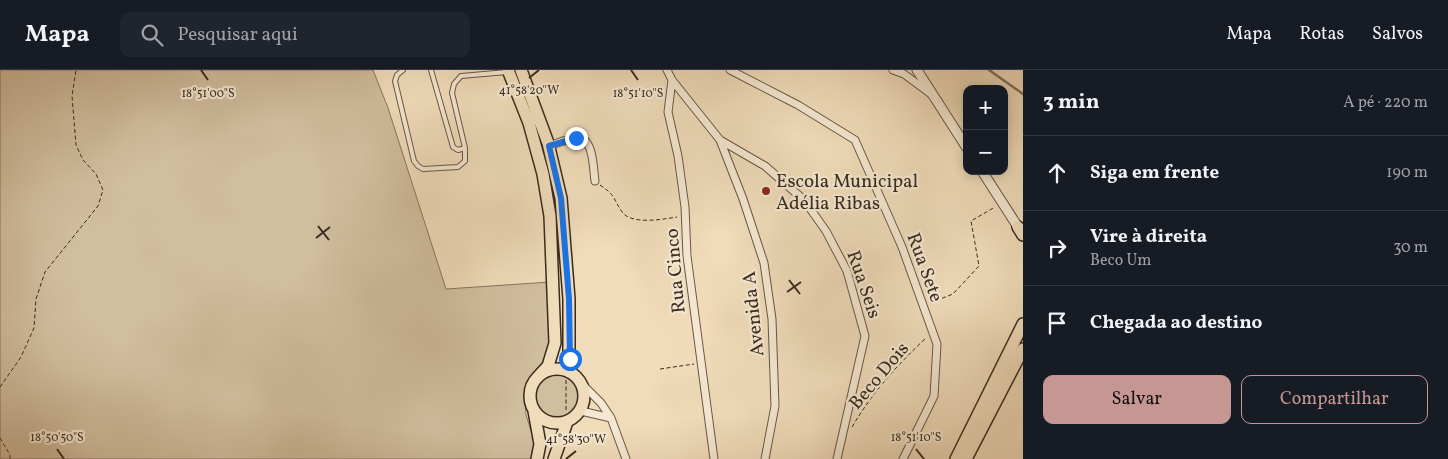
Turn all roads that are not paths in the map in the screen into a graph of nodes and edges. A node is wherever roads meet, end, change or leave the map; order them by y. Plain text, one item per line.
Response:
1 (403, 70) edge
2 (432, 70) edge
3 (521, 70) edge
4 (667, 70) edge
5 (730, 70) edge
6 (893, 70) edge
7 (917, 70) edge
8 (509, 71) edge
9 (672, 80) junction
10 (934, 96) junction
11 (720, 140) junction
12 (963, 142) edge
13 (549, 146) junction
14 (464, 148) junction
15 (984, 175) edge
16 (595, 181) road end
17 (1021, 230) edge
18 (1023, 324) edge
19 (1023, 350) edge
20 (570, 372) junction
21 (537, 378) junction
22 (582, 384) junction
23 (534, 411) junction
24 (581, 411) junction
25 (611, 418) junction
26 (567, 422) junction
27 (537, 459) edge
28 (554, 459) edge
29 (626, 459) edge
30 (714, 459) edge
31 (765, 459) edge
32 (838, 459) edge
33 (903, 459) edge
34 (956, 459) edge
35 (966, 459) edge

1 - 14 lane
2 - 14 lane
3 - 13 main road
4 - 9 street, Avenida A
5 - 33 street, Rua Sete
6 - 10 street
7 - 10 street
8 - 14 lane
8 - 21 main road
9 - 11 street, Avenida A
9 - 30 street, Rua Cinco
10 - 12 street
11 - 31 street, Avenida A
11 - 32 street, Rua Seis
13 - 16 street
13 - 20 main road
15 - 17 street
18 - 34 main road
19 - 35 main road
20 - 21 main road
20 - 22 main road
21 - 23 main road
22 - 24 main road
22 - 25 street
23 - 26 main road
23 - 27 main road
24 - 25 street
24 - 26 main road
25 - 29 street
26 - 28 main road

